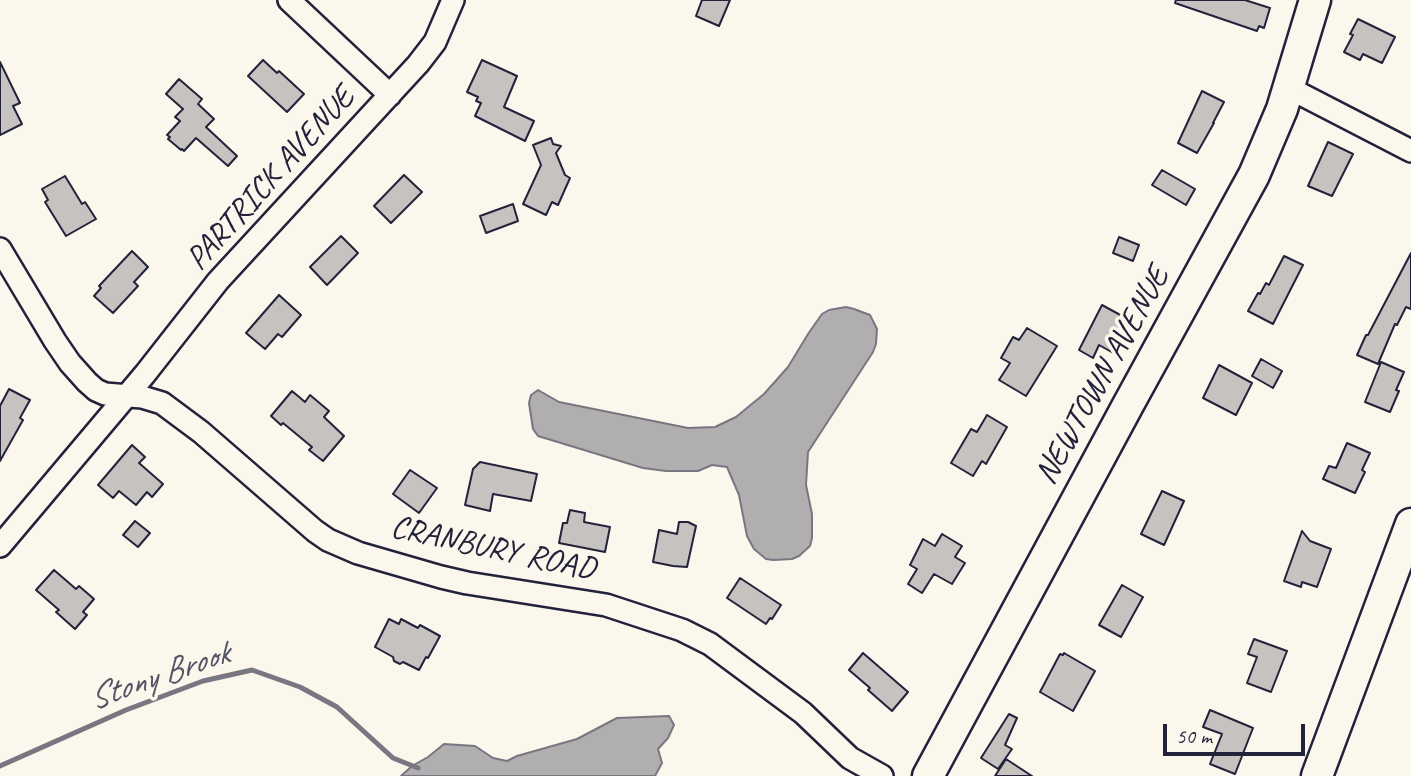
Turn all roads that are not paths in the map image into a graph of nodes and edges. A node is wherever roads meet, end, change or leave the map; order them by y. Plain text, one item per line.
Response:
1 (289, 0) edge
2 (453, 0) edge
3 (1315, 0) edge
4 (1289, 88) junction
5 (390, 95) junction
6 (1411, 150) edge
7 (0, 249) edge
8 (127, 396) junction
9 (1411, 524) edge
10 (0, 546) edge
11 (882, 776) edge
12 (928, 776) edge
13 (1317, 776) edge

1 - 5 street
2 - 5 street, PARTRICK AVENUE
3 - 4 street, NEWTOWN AVENUE
4 - 6 street
4 - 12 street, NEWTOWN AVENUE
5 - 8 street, PARTRICK AVENUE
7 - 8 street, CRANBURY ROAD
8 - 10 street, PARTRICK AVENUE
8 - 11 street, CRANBURY ROAD
9 - 13 street

